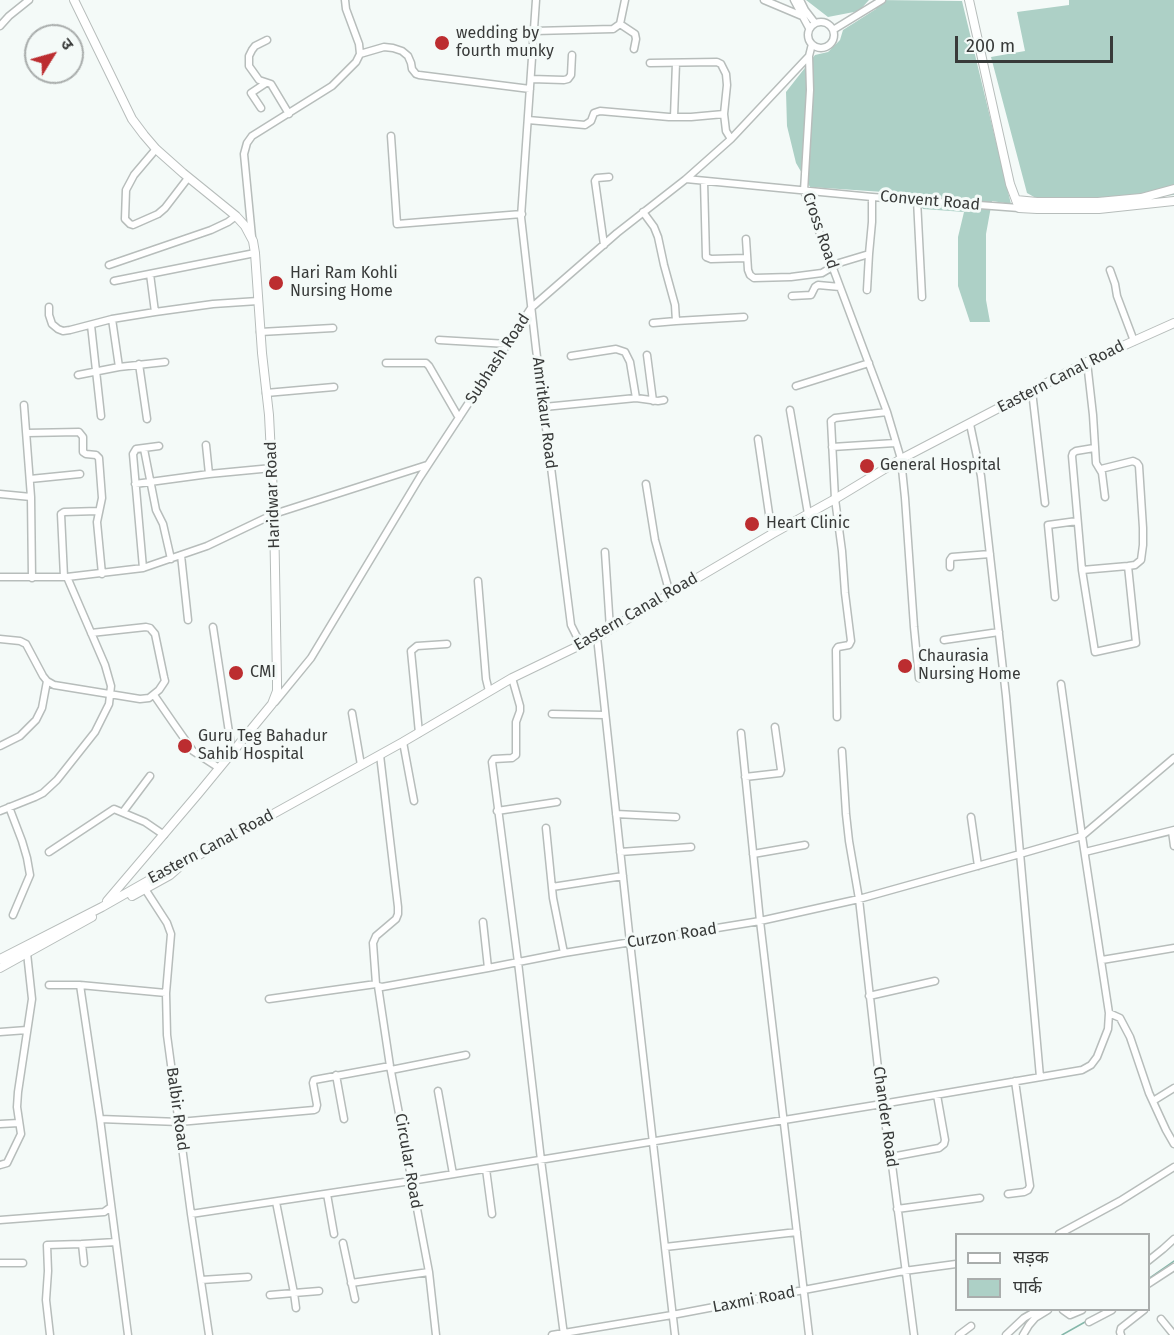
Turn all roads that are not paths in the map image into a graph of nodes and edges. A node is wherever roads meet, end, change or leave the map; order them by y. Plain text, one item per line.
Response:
1 (29, 0) edge
2 (74, 0) edge
3 (345, 0) edge
4 (536, 0) edge
5 (625, 0) edge
6 (764, 0) edge
7 (794, 0) edge
8 (800, 0) edge
9 (882, 0) edge
10 (969, 0) edge
11 (784, 9) junction
12 (802, 16) junction
13 (815, 23) junction
14 (620, 24) junction
15 (0, 26) edge
16 (809, 28) junction
17 (833, 30) junction
18 (534, 31) junction
19 (267, 40) dead end
20 (812, 44) junction
21 (634, 49) dead end
22 (360, 54) junction
23 (572, 55) dead end
24 (809, 56) junction
25 (650, 63) dead end
26 (676, 63) junction
27 (531, 79) junction
28 (266, 83) junction
29 (530, 89) junction
30 (261, 108) dead end
31 (289, 114) junction
32 (724, 114) junction
33 (674, 117) junction
34 (528, 120) junction
35 (392, 136) dead end
36 (731, 139) junction
37 (156, 149) junction
38 (188, 177) junction
39 (609, 177) dead end
40 (686, 179) junction
41 (704, 181) junction
42 (1174, 189) edge
43 (804, 191) junction
44 (872, 196) junction
45 (917, 200) junction
46 (1174, 201) edge
47 (1018, 204) junction
48 (643, 212) junction
49 (522, 214) junction
50 (236, 216) junction
51 (746, 239) dead end
52 (252, 241) junction
53 (604, 245) junction
54 (255, 253) junction
55 (869, 254) junction
56 (746, 258) junction
57 (109, 266) dead end
58 (833, 267) junction
59 (1110, 270) dead end
60 (150, 274) junction
61 (114, 281) dead end
62 (840, 286) junction
63 (867, 290) dead end
64 (792, 296) dead end
65 (922, 297) dead end
66 (258, 301) junction
67 (49, 307) dead end
68 (531, 308) junction
69 (155, 312) junction
70 (744, 317) dead end
71 (112, 319) junction
72 (676, 321) junction
73 (653, 323) dead end
74 (1174, 323) edge
75 (91, 325) junction
76 (333, 328) dead end
77 (260, 332) junction
78 (440, 340) dead end
79 (1134, 341) junction
80 (508, 344) junction
81 (647, 355) dead end
82 (571, 356) dead end
83 (165, 362) dead end
84 (1087, 362) junction
85 (386, 363) dead end
86 (869, 363) junction
87 (139, 364) junction
88 (119, 367) junction
89 (96, 371) junction
90 (78, 375) dead end
91 (796, 386) dead end
92 (334, 387) dead end
93 (1032, 391) junction
94 (266, 393) junction
95 (636, 398) junction
96 (664, 400) dead end
97 (653, 401) junction
98 (24, 405) dead end
99 (544, 407) junction
100 (790, 410) dead end
101 (887, 412) junction
102 (102, 416) dead end
103 (459, 418) junction
104 (147, 419) dead end
105 (970, 424) junction
106 (27, 433) junction
107 (758, 439) dead end
108 (895, 443) junction
109 (206, 445) dead end
110 (159, 446) dead end
111 (832, 447) junction
112 (144, 448) junction
113 (1094, 448) junction
114 (901, 459) junction
115 (428, 465) junction
116 (272, 468) junction
117 (1101, 469) junction
118 (80, 474) dead end
119 (209, 474) junction
120 (30, 479) junction
121 (150, 482) junction
122 (135, 484) junction
123 (646, 484) dead end
124 (0, 494) edge
125 (31, 497) junction
126 (1105, 497) dead end
127 (835, 499) junction
128 (1045, 503) dead end
129 (98, 512) junction
130 (274, 514) junction
131 (808, 514) junction
132 (1077, 521) junction
133 (772, 534) junction
134 (605, 552) dead end
135 (990, 554) junction
136 (181, 555) junction
137 (171, 559) junction
138 (1128, 566) junction
139 (950, 567) dead end
140 (143, 568) junction
141 (1082, 570) junction
142 (102, 574) junction
143 (0, 577) edge
144 (66, 577) junction
145 (32, 578) junction
146 (478, 581) dead end
147 (670, 594) junction
148 (1055, 597) dead end
149 (188, 620) dead end
150 (213, 627) dead end
151 (610, 629) junction
152 (91, 633) junction
153 (999, 633) junction
154 (597, 637) junction
155 (0, 639) edge
156 (944, 640) dead end
157 (447, 644) dead end
158 (581, 645) junction
159 (512, 678) junction
160 (919, 678) dead end
161 (47, 681) junction
162 (1061, 684) dead end
163 (489, 691) junction
164 (111, 694) junction
165 (154, 695) junction
166 (272, 704) junction
167 (352, 713) dead end
168 (552, 714) dead end
169 (605, 715) junction
170 (837, 717) dead end
171 (775, 727) dead end
172 (419, 732) junction
173 (741, 733) dead end
174 (403, 742) junction
175 (0, 746) edge
176 (842, 751) dead end
177 (232, 752) junction
178 (380, 755) junction
179 (1174, 758) edge
180 (361, 765) junction
181 (219, 768) junction
182 (150, 776) dead end
183 (745, 777) junction
184 (414, 801) dead end
185 (557, 802) dead end
186 (9, 807) junction
187 (0, 811) edge
188 (497, 811) junction
189 (123, 813) junction
190 (616, 814) junction
191 (676, 817) dead end
192 (971, 817) dead end
193 (546, 828) dead end
194 (1173, 831) edge
195 (164, 835) junction
196 (1082, 836) junction
197 (805, 845) dead end
198 (1174, 846) edge
199 (691, 847) dead end
200 (49, 852) dead end
201 (620, 852) junction
202 (1085, 852) junction
203 (753, 854) junction
204 (1020, 854) junction
205 (181, 865) junction
206 (978, 866) junction
207 (623, 876) junction
208 (552, 887) junction
209 (145, 889) junction
210 (859, 899) junction
211 (103, 909) junction
212 (13, 915) dead end
213 (760, 921) junction
214 (483, 922) dead end
215 (630, 942) junction
216 (1174, 948) edge
217 (26, 949) junction
218 (564, 953) junction
219 (0, 959) edge
220 (1102, 960) junction
221 (518, 962) junction
222 (0, 968) edge
223 (488, 968) junction
224 (935, 981) dead end
225 (50, 985) dead end
226 (80, 985) junction
227 (377, 985) junction
228 (166, 993) junction
229 (869, 996) junction
230 (269, 999) dead end
231 (1109, 1013) junction
232 (27, 1030) junction
233 (0, 1032) edge
234 (466, 1055) dead end
235 (391, 1068) junction
236 (336, 1076) junction
237 (1040, 1077) junction
238 (1015, 1082) junction
239 (1174, 1088) edge
240 (438, 1091) dead end
241 (937, 1095) junction
242 (1153, 1101) junction
243 (882, 1104) junction
244 (100, 1119) junction
245 (344, 1119) dead end
246 (784, 1120) junction
247 (179, 1122) junction
248 (20, 1123) junction
249 (0, 1125) edge
250 (653, 1142) junction
251 (1174, 1143) edge
252 (891, 1157) junction
253 (541, 1160) junction
254 (0, 1165) edge
255 (1174, 1167) edge
256 (486, 1169) junction
257 (453, 1174) junction
258 (411, 1181) junction
259 (327, 1194) junction
260 (1008, 1194) dead end
261 (980, 1198) dead end
262 (276, 1202) junction
263 (111, 1208) junction
264 (897, 1209) junction
265 (191, 1214) junction
266 (492, 1214) dead end
267 (0, 1220) edge
268 (797, 1232) junction
269 (1061, 1233) edge
270 (334, 1234) dead end
271 (1174, 1239) edge
272 (116, 1242) junction
273 (343, 1243) dead end
274 (82, 1244) junction
275 (665, 1247) junction
276 (1150, 1260) edge
277 (0, 1263) edge
278 (23, 1263) dead end
279 (84, 1263) dead end
280 (955, 1264) edge
281 (1174, 1266) edge
282 (904, 1271) junction
283 (429, 1272) junction
284 (248, 1277) dead end
285 (201, 1280) junction
286 (351, 1283) junction
287 (1150, 1283) edge
288 (319, 1291) dead end
289 (804, 1291) junction
290 (294, 1293) junction
291 (270, 1294) dead end
292 (355, 1299) dead end
293 (296, 1308) dead end
294 (1036, 1311) edge
295 (1046, 1311) edge
296 (1065, 1311) edge
297 (1080, 1311) edge
298 (1110, 1311) edge
299 (1143, 1311) edge
300 (672, 1315) junction
301 (1161, 1319) dead end
302 (1089, 1322) dead end
303 (971, 1326) dead end
304 (564, 1334) edge
305 (50, 1335) edge
306 (128, 1335) edge
307 (208, 1335) edge
308 (436, 1335) edge
309 (552, 1335) edge
310 (675, 1335) edge
311 (809, 1335) edge
312 (914, 1335) edge
313 (959, 1335) edge
314 (1006, 1335) edge
315 (1023, 1335) edge
316 (1121, 1335) edge
317 (1174, 1335) edge

1 - 15 street
2 - 37 main road, Haridwar Road
3 - 22 street
4 - 18 street, Amritkaur Road
5 - 14 street
6 - 11 street
7 - 11 street
7 - 12 street
8 - 13 street
9 - 17 street
10 - 47 main road
11 - 12 street
12 - 16 street
13 - 16 street
13 - 17 street
14 - 18 street
14 - 21 street
16 - 20 street, Subhash Road
17 - 20 street
18 - 27 street, Amritkaur Road
19 - 28 street
20 - 24 street, Subhash Road
22 - 29 street
22 - 31 street
23 - 27 street
24 - 36 street, Subhash Road
24 - 43 street, Cross Road
25 - 26 street
26 - 32 street
26 - 33 street
27 - 29 street, Amritkaur Road
28 - 30 street
28 - 31 street
29 - 34 street, Amritkaur Road
31 - 52 street
32 - 33 street
32 - 36 street
33 - 34 street
34 - 49 street, Amritkaur Road
35 - 49 street
36 - 40 street, Subhash Road
37 - 38 main road, Haridwar Road
37 - 38 street
38 - 50 main road, Haridwar Road
39 - 53 street
40 - 41 street, Convent Road
40 - 48 street, Subhash Road
41 - 43 street, Convent Road
41 - 56 street
42 - 47 main road, Convent Road
43 - 44 street, Convent Road
43 - 58 street, Cross Road
44 - 45 street, Convent Road
44 - 55 street
45 - 47 street, Convent Road
45 - 65 street
46 - 47 main road, Convent Road
48 - 53 street, Subhash Road
48 - 72 street
49 - 68 street, Amritkaur Road
50 - 52 main road, Haridwar Road
50 - 57 street
51 - 56 street
52 - 54 main road, Haridwar Road
53 - 68 street, Subhash Road
54 - 60 street
54 - 66 main road, Haridwar Road
55 - 58 street
55 - 63 street
56 - 58 street
58 - 62 street, Cross Road
59 - 79 street
60 - 61 street
60 - 69 street
62 - 64 street
62 - 86 street, Cross Road
66 - 69 street
66 - 77 main road, Haridwar Road
67 - 75 street
68 - 80 street, Subhash Road
68 - 99 street, Amritkaur Road
69 - 71 street
70 - 72 street
71 - 75 street
71 - 88 street
72 - 73 street
74 - 79 main road, Eastern Canal Road
75 - 89 street
76 - 77 street
77 - 94 main road, Haridwar Road
78 - 80 street
79 - 84 main road, Eastern Canal Road
80 - 103 street, Subhash Road
81 - 97 street
82 - 95 street
83 - 87 street
84 - 93 main road, Eastern Canal Road
84 - 113 street
85 - 103 street
86 - 91 street
86 - 101 street, Cross Road
87 - 88 street
87 - 104 street
88 - 89 street
89 - 90 street
89 - 102 street
92 - 94 street
93 - 105 main road, Eastern Canal Road
93 - 128 street
94 - 116 main road, Haridwar Road
95 - 97 street
95 - 99 street
96 - 97 street
98 - 106 street
99 - 158 street, Amritkaur Road
100 - 131 street
101 - 108 street, Cross Road
101 - 111 street
103 - 115 street, Subhash Road
105 - 114 main road, Eastern Canal Road
105 - 135 street
106 - 120 street
106 - 129 street
107 - 133 street
108 - 111 street
108 - 114 street, Cross Road
109 - 119 street
110 - 112 street
111 - 127 street
112 - 121 street
112 - 122 street
113 - 117 street
113 - 132 street
114 - 127 main road, Eastern Canal Road
114 - 160 street, Cross Road
115 - 130 street
115 - 166 street, Subhash Road
116 - 119 street
116 - 130 main road, Haridwar Road
117 - 126 street
117 - 138 street
118 - 120 street
119 - 121 street
120 - 125 street
121 - 122 street
121 - 137 street
122 - 140 street
123 - 147 street
124 - 125 street
125 - 145 street
127 - 131 main road, Eastern Canal Road
127 - 170 street
129 - 142 street
129 - 144 street
130 - 136 street
130 - 166 main road, Haridwar Road
131 - 133 main road, Eastern Canal Road
132 - 141 street
132 - 148 street
133 - 147 main road, Eastern Canal Road
134 - 151 street
135 - 139 street
135 - 153 street
136 - 137 street
136 - 149 street
137 - 140 street
138 - 141 street
138 - 141 street
140 - 142 street
142 - 144 street
143 - 145 street
144 - 145 street
144 - 152 street
146 - 163 street
147 - 151 main road, Eastern Canal Road
150 - 177 street
151 - 154 main road, Eastern Canal Road
152 - 164 street
152 - 165 street
153 - 156 street
153 - 204 street
154 - 158 main road, Eastern Canal Road
154 - 169 street
155 - 161 street
157 - 172 street
158 - 159 main road, Eastern Canal Road
159 - 163 main road, Eastern Canal Road
159 - 188 street
161 - 164 street
161 - 175 street
162 - 196 street
163 - 172 main road, Eastern Canal Road
164 - 165 street
164 - 186 street
165 - 181 street
166 - 177 main road
167 - 180 street
168 - 169 street
169 - 190 street
171 - 183 street
172 - 174 main road, Eastern Canal Road
173 - 183 street
174 - 178 main road, Eastern Canal Road
174 - 184 street
176 - 210 street, Chander Road
177 - 181 main road
178 - 180 main road, Eastern Canal Road
178 - 227 street
179 - 196 street, Curzon Road
180 - 205 main road, Eastern Canal Road
181 - 195 main road
182 - 189 street
183 - 203 street
185 - 188 street
186 - 187 street
186 - 212 street
188 - 221 street
189 - 195 street
189 - 200 street
190 - 191 street
190 - 201 street
192 - 206 street
193 - 208 street
194 - 198 street
194 - 202 street
195 - 211 main road
196 - 202 street
196 - 204 street, Curzon Road
197 - 203 street
199 - 201 street
201 - 207 street
202 - 220 street
203 - 213 street
204 - 206 street, Curzon Road
204 - 237 street
205 - 209 main road
205 - 211 main road, Eastern Canal Road
206 - 210 street, Curzon Road
207 - 208 street
207 - 215 street
208 - 218 street
209 - 211 main road
209 - 228 street, Balbir Road
210 - 213 street, Curzon Road
210 - 229 street, Chander Road
211 - 217 main road
213 - 215 street, Curzon Road
213 - 246 street
214 - 223 street
215 - 218 street, Curzon Road
215 - 250 street
216 - 220 street
217 - 219 main road
217 - 222 main road
217 - 232 street
218 - 221 street, Curzon Road
220 - 231 street
221 - 223 street, Curzon Road
221 - 253 street
223 - 227 street, Curzon Road
224 - 229 street
225 - 226 street
226 - 228 street
226 - 244 street
227 - 230 street, Curzon Road
227 - 235 street, Circular Road
228 - 247 street, Balbir Road
229 - 243 street, Chander Road
231 - 237 street
231 - 242 street
232 - 233 street
232 - 248 street
234 - 235 street
235 - 236 street
235 - 258 street, Circular Road
236 - 245 street
236 - 247 street
237 - 238 street
238 - 241 street
238 - 260 street
239 - 242 street
240 - 257 street
241 - 243 street
241 - 252 street
242 - 251 street
243 - 246 street
243 - 252 street, Chander Road
244 - 247 street
244 - 263 street
246 - 250 street
246 - 268 street
247 - 265 street, Balbir Road
248 - 249 street
248 - 254 street
250 - 253 street
250 - 275 street
252 - 264 street, Chander Road
253 - 256 street
253 - 304 street
255 - 269 street
256 - 257 street
256 - 266 street
257 - 258 street
258 - 259 street
258 - 283 street, Circular Road
259 - 262 street
259 - 270 street
261 - 264 street
262 - 265 street
262 - 290 street
263 - 267 street
263 - 272 street
264 - 282 street, Chander Road
265 - 285 street, Balbir Road
268 - 275 street
268 - 289 street
271 - 276 street
272 - 274 street
272 - 306 street
273 - 286 street
274 - 279 street
274 - 305 street
275 - 300 street
277 - 278 street
280 - 282 street, Laxmi Road
281 - 287 street
282 - 289 street, Laxmi Road
282 - 312 street, Chander Road
283 - 286 street
283 - 308 street, Circular Road
284 - 285 street
285 - 307 street, Balbir Road
286 - 292 street
288 - 290 street
289 - 300 street, Laxmi Road
289 - 311 street
290 - 291 street
290 - 293 street
294 - 314 street
295 - 315 street
296 - 297 street
298 - 302 street
299 - 316 street
300 - 304 street, Laxmi Road
300 - 310 street
301 - 317 street
303 - 313 street
304 - 309 street, Laxmi Road

